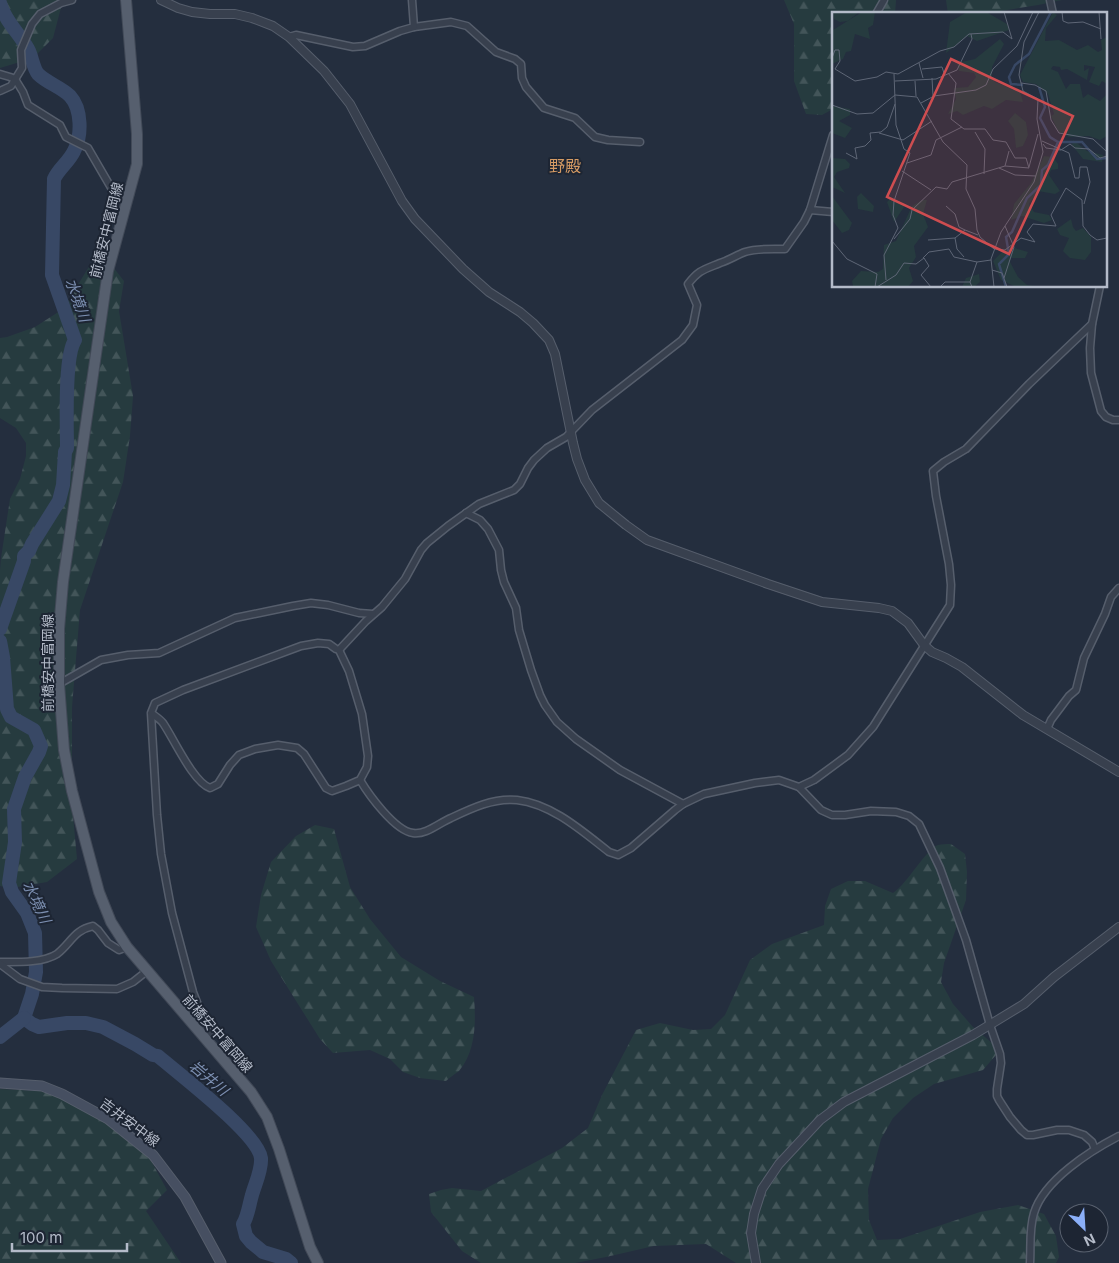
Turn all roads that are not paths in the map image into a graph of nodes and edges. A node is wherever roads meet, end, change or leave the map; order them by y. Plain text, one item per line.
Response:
1 (72, 0) edge
2 (126, 0) edge
3 (161, 0) edge
4 (412, 0) edge
5 (884, 0) edge
6 (877, 12) edge
7 (414, 27) junction
8 (289, 37) junction
9 (0, 74) edge
10 (16, 80) junction
11 (0, 91) edge
12 (832, 138) edge
13 (640, 142) dead end
14 (130, 194) junction
15 (810, 210) junction
16 (832, 212) edge
17 (1100, 288) edge
18 (1092, 324) junction
19 (1119, 420) edge
20 (571, 432) junction
21 (466, 513) junction
22 (1119, 588) edge
23 (373, 614) junction
24 (924, 645) junction
25 (339, 650) junction
26 (58, 684) junction
27 (151, 713) junction
28 (1047, 729) junction
29 (1119, 772) edge
30 (360, 780) junction
31 (799, 788) junction
32 (683, 804) junction
33 (1119, 927) edge
34 (126, 947) junction
35 (0, 963) edge
36 (147, 971) junction
37 (990, 1025) junction
38 (207, 1041) junction
39 (0, 1084) edge
40 (1119, 1136) edge
41 (1096, 1149) junction
42 (222, 1263) edge
43 (318, 1263) edge
44 (756, 1263) edge
45 (1030, 1263) edge

1 - 10 street
2 - 14 main road, 前橋安中富岡線
3 - 8 street
4 - 7 street
5 - 6 street
7 - 8 street
7 - 13 street
8 - 20 street
9 - 10 street
10 - 11 street
10 - 14 street
12 - 15 street
14 - 26 main road, 前橋安中富岡線
15 - 16 street
15 - 20 street
17 - 18 street
18 - 19 street
18 - 24 street
20 - 21 street
20 - 24 street
21 - 23 street
21 - 32 street
22 - 28 street
23 - 25 street
23 - 26 street
24 - 28 street
24 - 31 street
25 - 27 street
25 - 30 street
26 - 34 main road, 前橋安中富岡線
27 - 30 street
27 - 38 street
28 - 29 street
30 - 32 street
31 - 32 street
31 - 37 street
33 - 37 street
34 - 35 street
34 - 36 main road, 前橋安中富岡線
35 - 36 street
36 - 38 main road, 前橋安中富岡線
37 - 41 street
37 - 44 street
38 - 43 main road, 前橋安中富岡線
39 - 42 main road, 吉井安中線
40 - 41 street
41 - 45 street

